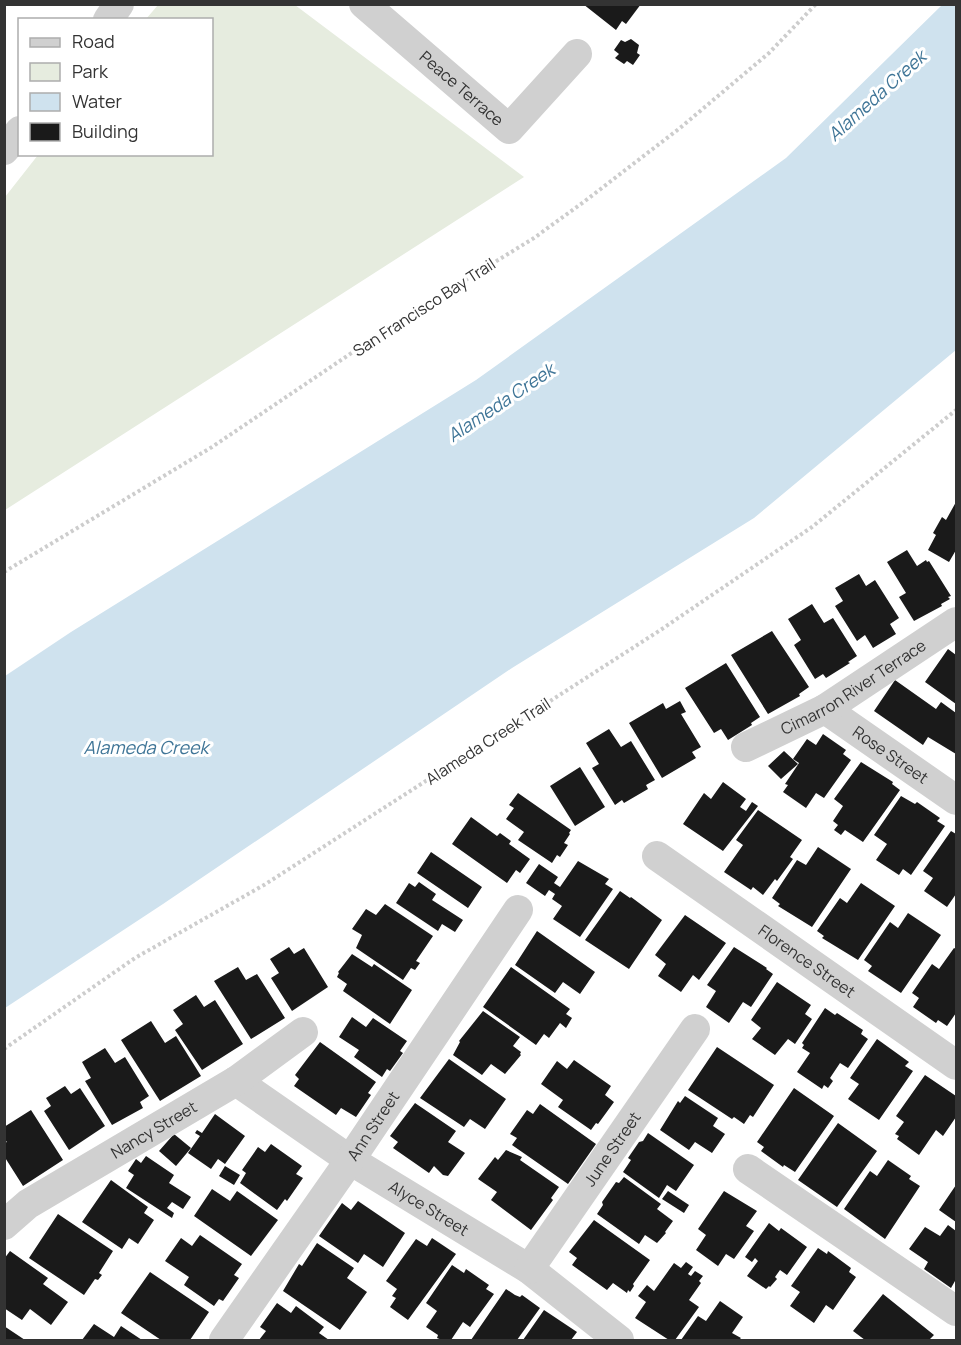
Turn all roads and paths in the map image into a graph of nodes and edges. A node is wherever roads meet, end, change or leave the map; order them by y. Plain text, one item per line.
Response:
1 (120, 4) edge
2 (364, 4) edge
3 (816, 4) edge
4 (110, 18) edge
5 (577, 54) dead end
6 (18, 133) edge
7 (4, 150) edge
8 (957, 410) edge
9 (4, 572) edge
10 (957, 622) edge
11 (825, 709) junction
12 (746, 747) dead end
13 (957, 800) edge
14 (657, 856) dead end
15 (518, 909) dead end
16 (695, 1029) dead end
17 (303, 1032) dead end
18 (4, 1049) edge
19 (957, 1065) edge
20 (236, 1081) junction
21 (350, 1160) junction
22 (748, 1169) dead end
23 (4, 1225) edge
24 (530, 1269) junction
25 (957, 1311) edge
26 (224, 1341) edge
27 (620, 1341) edge

1 - 4 street
2 - 5 street, Peace Terrace
3 - 9 path, San Francisco Bay Trail
6 - 7 street
8 - 18 path, Alameda Creek Trail
10 - 11 street, Cimarron River Terrace
11 - 12 street, Cimarron River Terrace
11 - 13 street, Rose Street
14 - 19 street, Florence Street
15 - 21 street, Ann Street
16 - 24 street, June Street
17 - 20 street, Nancy Street
20 - 21 street, Alyce Street
20 - 23 street, Nancy Street
21 - 24 street, Alyce Street
21 - 26 street, Ann Street
22 - 25 street
24 - 27 street, Alyce Street

